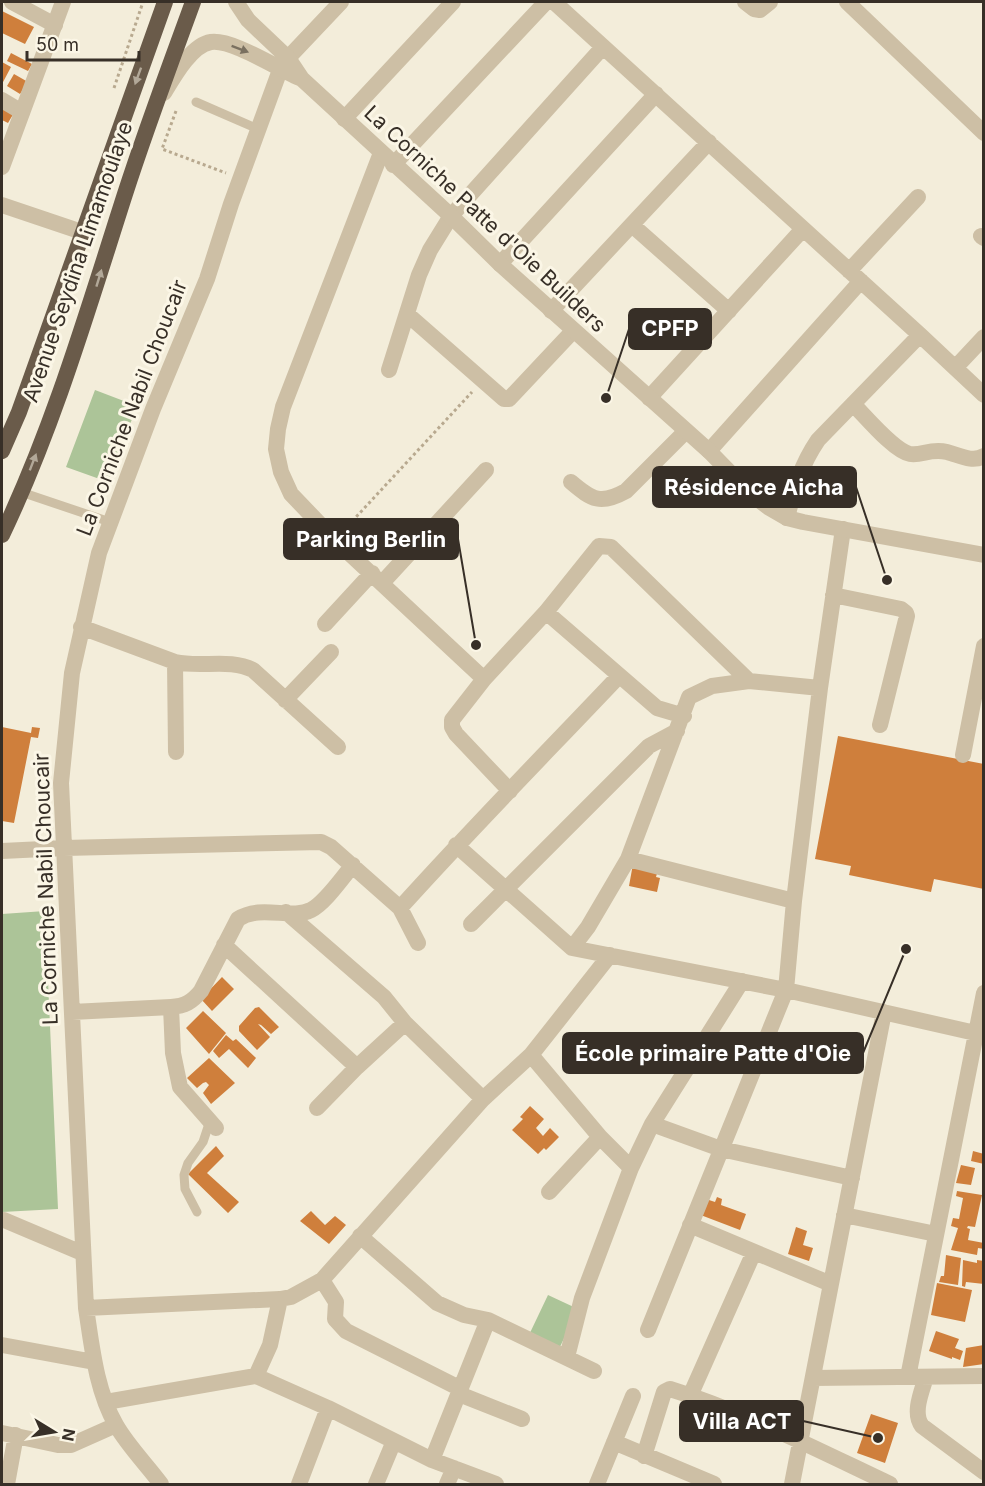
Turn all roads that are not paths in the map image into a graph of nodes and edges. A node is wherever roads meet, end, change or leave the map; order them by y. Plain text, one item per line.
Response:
1 (12, 2) edge
2 (63, 2) edge
3 (193, 2) edge
4 (236, 2) edge
5 (340, 2) edge
6 (453, 2) edge
7 (546, 2) edge
8 (554, 2) edge
9 (745, 2) edge
10 (770, 2) edge
11 (847, 2) edge
12 (159, 6) edge
13 (55, 24) junction
14 (603, 46) junction
15 (284, 64) junction
16 (656, 94) junction
17 (2, 100) edge
18 (196, 102) dead end
19 (154, 110) junction
20 (22, 112) junction
21 (344, 119) junction
22 (258, 129) junction
23 (984, 133) edge
24 (709, 142) junction
25 (381, 153) junction
26 (393, 165) junction
27 (2, 166) edge
28 (918, 197) dead end
29 (2, 205) edge
30 (451, 216) junction
31 (632, 225) junction
32 (803, 229) junction
33 (82, 232) junction
34 (500, 264) junction
35 (855, 276) junction
36 (551, 311) junction
37 (729, 311) junction
38 (407, 314) junction
39 (573, 331) junction
40 (921, 335) junction
41 (984, 337) edge
42 (955, 368) junction
43 (389, 370) dead end
44 (984, 395) edge
45 (649, 398) junction
46 (854, 404) junction
47 (686, 431) junction
48 (2, 451) edge
49 (709, 452) junction
50 (984, 456) edge
51 (486, 470) dead end
52 (571, 482) dead end
53 (21, 492) junction
54 (787, 518) junction
55 (110, 522) junction
56 (843, 529) junction
57 (2, 535) edge
58 (984, 555) edge
59 (377, 578) junction
60 (833, 595) junction
61 (546, 612) junction
62 (325, 624) dead end
63 (81, 627) junction
64 (984, 646) edge
65 (331, 651) dead end
66 (175, 662) junction
67 (620, 676) junction
68 (484, 679) junction
69 (749, 681) junction
70 (820, 688) junction
71 (285, 700) junction
72 (680, 723) junction
73 (880, 725) dead end
74 (338, 747) dead end
75 (176, 752) dead end
76 (963, 756) dead end
77 (510, 791) junction
78 (456, 845) junction
79 (64, 848) junction
80 (2, 851) edge
81 (628, 860) junction
82 (353, 865) junction
83 (505, 890) junction
84 (794, 901) junction
85 (400, 908) junction
86 (286, 912) junction
87 (471, 924) dead end
88 (418, 943) dead end
89 (224, 945) junction
90 (572, 948) junction
91 (610, 955) junction
92 (742, 981) junction
93 (786, 990) junction
94 (984, 993) edge
95 (171, 1007) junction
96 (72, 1012) junction
97 (884, 1012) junction
98 (405, 1023) junction
99 (980, 1034) edge
100 (531, 1056) junction
101 (357, 1067) junction
102 (483, 1099) junction
103 (317, 1108) dead end
104 (652, 1124) junction
105 (213, 1125) joint
106 (600, 1137) junction
107 (721, 1149) junction
108 (631, 1168) junction
109 (852, 1178) junction
110 (549, 1192) dead end
111 (197, 1212) dead end
112 (844, 1215) junction
113 (4, 1221) dead end
114 (690, 1225) junction
115 (936, 1234) junction
116 (360, 1236) junction
117 (754, 1252) junction
118 (82, 1253) junction
119 (322, 1280) junction
120 (831, 1284) junction
121 (280, 1299) junction
122 (86, 1308) junction
123 (488, 1320) junction
124 (648, 1330) dead end
125 (2, 1345) edge
126 (567, 1357) junction
127 (94, 1362) junction
128 (594, 1371) dead end
129 (256, 1376) junction
130 (984, 1376) edge
131 (908, 1377) junction
132 (926, 1377) junction
133 (813, 1378) junction
134 (460, 1392) junction
135 (633, 1396) dead end
136 (690, 1396) junction
137 (106, 1402) junction
138 (328, 1408) junction
139 (522, 1419) dead end
140 (116, 1425) junction
141 (9, 1434) edge
142 (394, 1441) junction
143 (800, 1442) junction
144 (614, 1443) junction
145 (644, 1456) junction
146 (432, 1460) junction
147 (454, 1468) junction
148 (980, 1472) edge
149 (859, 1478) edge
150 (7, 1485) edge
151 (161, 1485) edge
152 (299, 1485) edge
153 (376, 1485) edge
154 (447, 1485) edge
155 (496, 1485) edge
156 (597, 1485) edge
157 (714, 1485) edge
158 (792, 1485) edge
159 (890, 1485) edge

1 - 13 street
2 - 13 street
3 - 19 highway, Avenue Seydina Limamoulaye
4 - 15 street
5 - 15 street
6 - 21 street
7 - 26 street
8 - 14 street
9 - 10 street
11 - 23 street
12 -> 33 highway, Avenue Seydina Limamoulaye
13 - 20 street
14 - 16 street
14 - 30 street
19 -> 15 street
15 - 21 street, La Corniche Patte d'Oie Builders
15 - 22 street, La Corniche Nabil Choucair
16 - 24 street
16 - 34 street
17 - 20 street
18 - 22 lane
53 -> 19 highway, Avenue Seydina Limamoulaye
20 - 27 street
21 - 25 street, La Corniche Patte d'Oie Builders
22 - 55 street, La Corniche Nabil Choucair
24 - 31 street
24 - 32 street
25 - 26 street, La Corniche Patte d'Oie Builders
25 - 59 street
26 - 30 street, La Corniche Patte d'Oie Builders
28 - 35 street
29 - 33 street
30 - 34 street, La Corniche Patte d'Oie Builders
30 - 38 street
31 - 36 street
31 - 37 street
32 - 35 street
32 - 37 street
33 - 48 highway, Avenue Seydina Limamoulaye
34 - 36 street, La Corniche Patte d'Oie Builders
35 - 40 street
35 - 49 street
36 - 39 street, La Corniche Patte d'Oie Builders
37 - 45 street
38 - 39 street
38 - 43 street
39 - 45 street, La Corniche Patte d'Oie Builders
40 - 42 street
40 - 46 street
41 - 42 street
42 - 44 street
45 - 47 street, La Corniche Patte d'Oie Builders
46 - 50 street
46 - 54 street
47 - 49 street, La Corniche Patte d'Oie Builders
47 - 52 street
49 - 54 street, La Corniche Patte d'Oie Builders
51 - 59 street
53 - 55 lane
53 - 57 highway, Avenue Seydina Limamoulaye
54 - 56 street, La Corniche Patte d'Oie Builders
55 - 63 street, La Corniche Nabil Choucair
56 - 58 street, La Corniche Patte d'Oie Builders
56 - 60 street
59 - 62 street
59 - 68 street
60 - 70 street
60 - 73 street
61 - 67 street
61 - 68 street
61 - 69 street
63 - 66 street
63 - 79 street, La Corniche Nabil Choucair
64 - 76 street
65 - 71 street
66 - 71 street
66 - 75 street
67 - 72 street
67 - 77 street
68 - 77 street
69 - 70 street
69 - 72 street
70 - 84 street
71 - 74 street
72 - 81 street
72 - 83 street
77 - 78 street
78 - 83 street
78 - 85 street
79 - 80 street
79 - 82 street
79 - 96 street, La Corniche Nabil Choucair
81 - 84 street
81 - 90 street
82 - 85 street
82 - 86 street
83 - 87 street
83 - 90 street
84 - 93 street
85 - 88 street
86 - 89 street
86 - 98 street
89 - 95 street
89 - 101 street
90 - 91 street
91 - 92 street
91 - 100 street
92 - 93 street
92 - 104 street
93 - 97 street
93 - 107 street
94 - 99 street
95 - 96 street
95 - 105 street
96 - 118 street, La Corniche Nabil Choucair
97 - 99 street
97 - 109 street
98 - 101 street
98 - 102 street
99 - 115 street
100 - 102 street
100 - 106 street
101 - 103 street
102 - 116 street
104 - 107 street
104 - 108 street
105 - 111 lane
106 - 108 street
106 - 110 street
107 - 109 street
107 - 114 street
108 - 126 street
109 - 112 street
112 - 115 street
112 - 120 street
113 - 118 street
114 - 117 street
114 - 124 street
115 - 131 street
116 - 119 street
116 - 123 street
117 - 120 street
117 - 136 street
118 - 122 street, La Corniche Nabil Choucair
119 - 121 street
119 - 134 street
120 - 133 street
121 - 122 street
121 - 129 street
122 - 127 street, La Corniche Nabil Choucair
123 - 126 street
123 - 134 street
125 - 127 street
126 - 128 street
127 - 137 street, La Corniche Nabil Choucair
129 - 137 street
129 - 138 street
130 - 132 street
131 - 132 street
131 - 133 street
132 - 148 street
133 - 143 street
134 - 139 street
134 - 146 street
135 - 144 street
136 - 143 street
136 - 145 street
137 - 140 street, La Corniche Nabil Choucair
138 - 142 street
138 - 152 street
140 - 141 street
140 - 151 street, La Corniche Nabil Choucair
141 - 150 street
142 - 146 street
142 - 153 street
143 - 149 street
143 - 158 street
144 - 145 street
144 - 156 street
145 - 157 street
146 - 147 street
147 - 154 street
147 - 155 street
149 - 159 street

